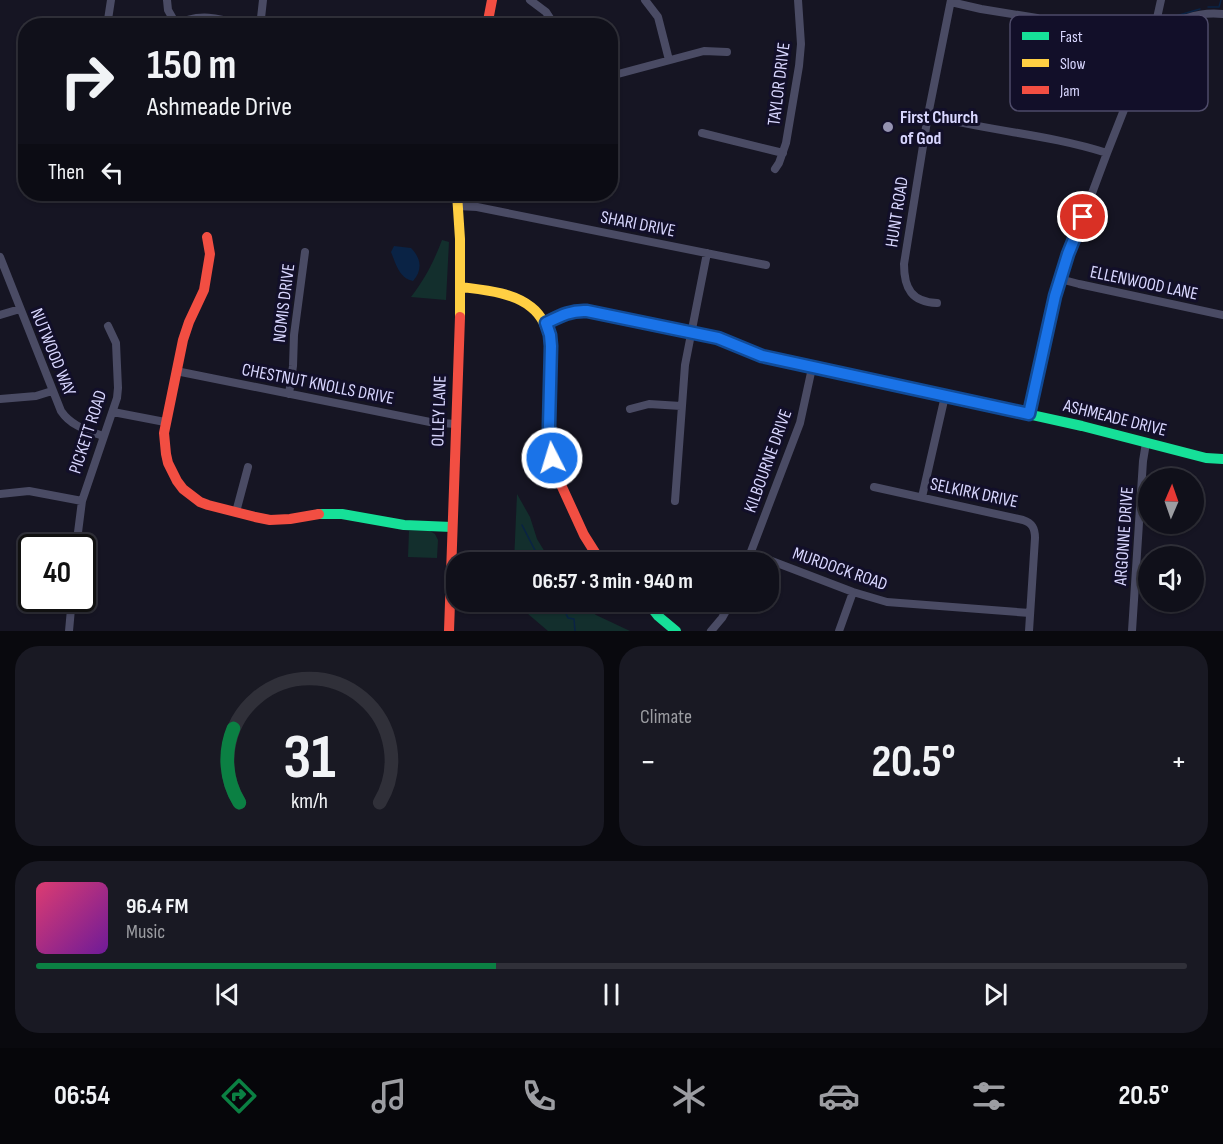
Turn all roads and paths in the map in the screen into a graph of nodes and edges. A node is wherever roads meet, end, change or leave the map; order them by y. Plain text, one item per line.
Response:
1 (111, 0) edge
2 (167, 0) edge
3 (263, 0) edge
4 (492, 0) edge
5 (530, 0) edge
6 (645, 0) edge
7 (798, 0) edge
8 (1161, 0) edge
9 (951, 1) edge
10 (1223, 14) edge
11 (1018, 15) edge
12 (1158, 15) edge
13 (1201, 15) edge
14 (108, 18) edge
15 (172, 18) edge
16 (192, 18) edge
17 (216, 18) edge
18 (261, 18) edge
19 (489, 18) edge
20 (550, 18) edge
21 (727, 52) dead end
22 (669, 60) junction
23 (618, 74) edge
24 (1124, 111) edge
25 (928, 115) junction
26 (702, 133) dead end
27 (783, 153) junction
28 (1107, 153) junction
29 (775, 169) dead end
30 (458, 201) edge
31 (458, 206) junction
32 (207, 237) dead end
33 (305, 252) dead end
34 (707, 253) junction
35 (0, 257) edge
36 (766, 265) dead end
37 (1060, 279) junction
38 (461, 287) junction
39 (937, 303) dead end
40 (20, 309) junction
41 (0, 315) edge
42 (1223, 315) edge
43 (546, 323) junction
44 (108, 326) dead end
45 (691, 332) junction
46 (812, 368) junction
47 (176, 371) junction
48 (52, 391) junction
49 (289, 394) junction
50 (945, 396) junction
51 (0, 399) edge
52 (681, 406) junction
53 (630, 409) dead end
54 (113, 412) junction
55 (1029, 414) junction
56 (165, 422) junction
57 (455, 424) junction
58 (103, 436) junction
59 (1146, 443) junction
60 (1223, 459) edge
61 (248, 467) dead end
62 (874, 487) dead end
63 (0, 494) edge
64 (922, 497) junction
65 (82, 501) junction
66 (675, 501) dead end
67 (236, 513) junction
68 (452, 527) junction
69 (78, 534) edge
70 (594, 552) edge
71 (751, 552) edge
72 (779, 564) edge
73 (854, 592) junction
74 (71, 612) edge
75 (655, 612) edge
76 (725, 612) edge
77 (1030, 613) junction
78 (69, 631) edge
79 (449, 631) edge
80 (675, 631) edge
81 (711, 631) edge
82 (839, 631) edge
83 (1029, 631) edge
84 (1132, 631) edge

1 - 14 street
2 - 15 street
3 - 18 street
4 - 19 street
5 - 20 street
6 - 22 street
7 - 27 street, TAYLOR DRIVE
8 - 12 street
9 - 11 street
9 - 25 street, HUNT ROAD
10 - 13 street
16 - 17 street
21 - 22 street
22 - 23 street
24 - 28 street
25 - 28 street
25 - 39 street, HUNT ROAD
26 - 27 street
27 - 29 street, TAYLOR DRIVE
28 - 37 street
30 - 31 street, OLLEY LANE
31 - 34 street, SHARI DRIVE
31 - 38 street, OLLEY LANE
32 - 47 street
33 - 49 street, NOMIS DRIVE
34 - 36 street, SHARI DRIVE
34 - 45 street
35 - 40 street, NUTWOOD WAY
37 - 42 street, ELLENWOOD LANE
37 - 55 street
38 - 43 street
38 - 57 street, OLLEY LANE
40 - 41 street
40 - 48 street, NUTWOOD WAY
43 - 45 street, ASHMEADE DRIVE
43 - 70 street
44 - 54 street, PICKETT ROAD
45 - 46 street, ASHMEADE DRIVE
45 - 52 street
46 - 50 street, ASHMEADE DRIVE
46 - 71 street, KILBOURNE DRIVE
47 - 49 street, CHESTNUT KNOLLS DRIVE
47 - 56 street
48 - 51 street
48 - 58 street, NUTWOOD WAY
49 - 57 street, CHESTNUT KNOLLS DRIVE
50 - 55 street, ASHMEADE DRIVE
50 - 64 street
52 - 53 street
52 - 66 street
54 - 56 street
54 - 58 street, PICKETT ROAD
55 - 59 street, ASHMEADE DRIVE
56 - 67 street
57 - 68 street, OLLEY LANE
58 - 65 street, PICKETT ROAD
59 - 60 street, ASHMEADE DRIVE
59 - 84 street, ARGONNE DRIVE
61 - 67 street
62 - 64 street, SELKIRK DRIVE
63 - 65 street
64 - 77 street, SELKIRK DRIVE
65 - 69 street, PICKETT ROAD
67 - 68 street
68 - 79 street, OLLEY LANE
72 - 73 street, MURDOCK ROAD
73 - 77 street, MURDOCK ROAD
73 - 82 street
74 - 78 street
75 - 80 street
76 - 81 street
77 - 83 street, SELKIRK DRIVE

